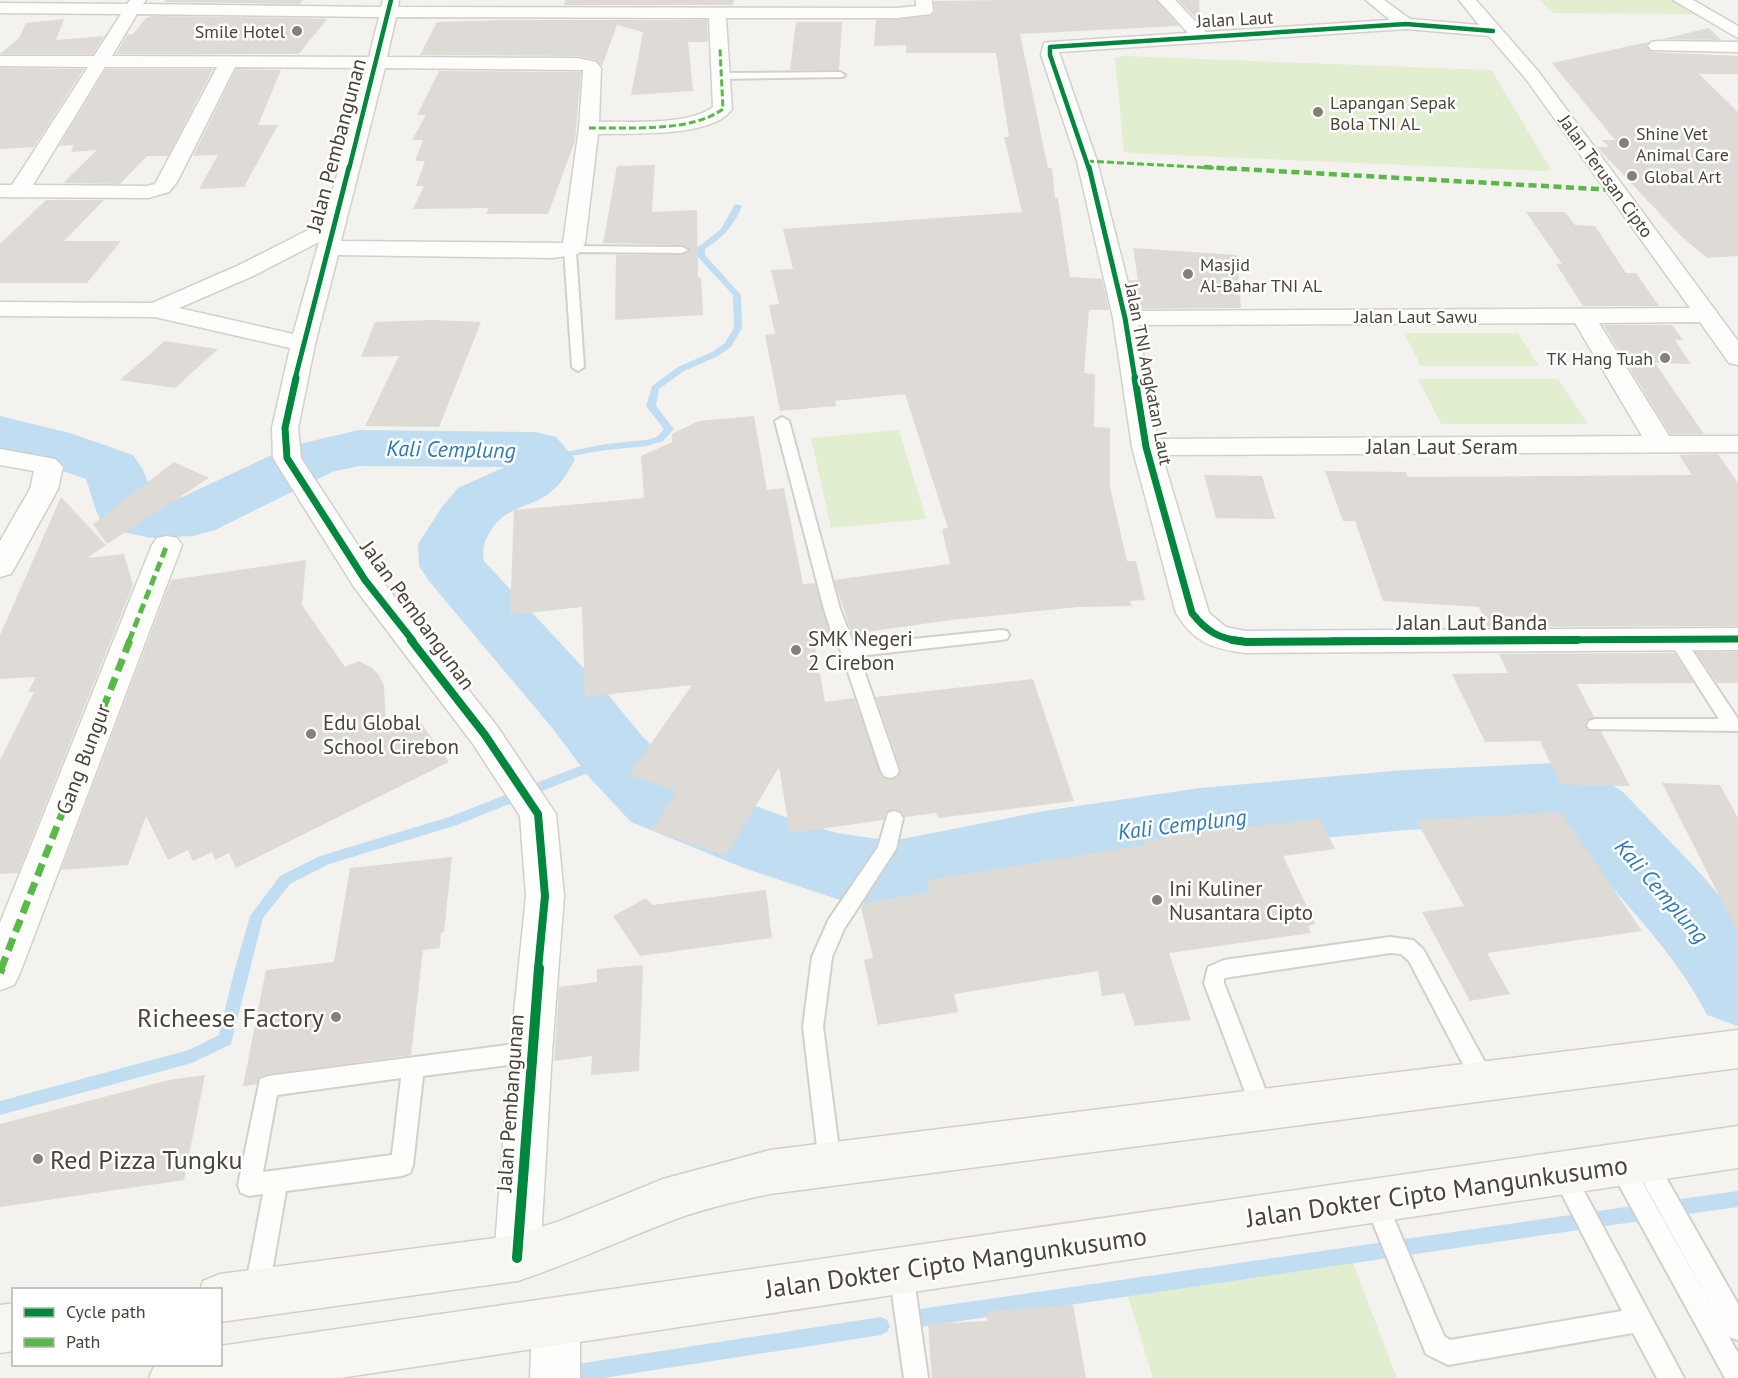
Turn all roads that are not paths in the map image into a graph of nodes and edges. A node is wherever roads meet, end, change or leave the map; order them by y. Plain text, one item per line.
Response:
1 (924, 0) edge
2 (1166, 0) edge
3 (1374, 0) edge
4 (1467, 0) edge
5 (1681, 0) edge
6 (136, 4) edge
7 (13, 5) edge
8 (249, 5) edge
9 (390, 6) edge
10 (526, 6) edge
11 (750, 6) edge
12 (717, 12) junction
13 (1407, 24) junction
14 (1731, 24) edge
15 (1493, 31) junction
16 (1738, 33) edge
17 (1200, 36) junction
18 (1657, 46) dead end
19 (1050, 47) joint
20 (1738, 47) edge
21 (0, 61) edge
22 (100, 62) junction
23 (229, 62) junction
24 (377, 63) junction
25 (840, 75) dead end
26 (722, 76) junction
27 (589, 128) junction
28 (9, 191) edge
29 (334, 226) junction
30 (327, 248) junction
31 (570, 249) junction
32 (681, 250) dead end
33 (0, 309) edge
34 (155, 310) junction
35 (1582, 315) junction
36 (1707, 315) junction
37 (1125, 318) junction
38 (303, 344) junction
39 (1735, 348) edge
40 (578, 368) dead end
41 (782, 421) dead end
42 (1660, 444) junction
43 (1738, 444) edge
44 (1146, 447) junction
45 (0, 457) edge
46 (167, 545) dead end
47 (0, 567) edge
48 (1209, 633) joint
49 (1001, 635) dead end
50 (1676, 639) junction
51 (1738, 639) edge
52 (849, 651) junction
53 (1595, 725) dead end
54 (1735, 725) edge
55 (890, 771) dead end
56 (894, 818) dead end
57 (0, 973) edge
58 (1738, 1049) edge
59 (531, 1052) junction
60 (412, 1067) junction
61 (1484, 1082) junction
62 (1262, 1110) junction
63 (1738, 1147) edge
64 (830, 1165) junction
65 (1643, 1175) junction
66 (277, 1181) junction
67 (1571, 1191) junction
68 (1382, 1218) junction
69 (517, 1258) junction
70 (901, 1271) junction
71 (238, 1296) edge
72 (1639, 1320) junction
73 (556, 1322) junction
74 (1738, 1328) edge
75 (1738, 1377) edge
76 (174, 1378) edge
77 (555, 1378) edge
78 (916, 1378) edge
79 (1672, 1378) edge

1 - 11 street
2 - 17 street
3 - 13 street
4 - 15 street, Jalan Terusan Cipto
5 - 14 street
6 - 7 street
6 - 8 street
6 - 22 street
8 - 9 street
9 - 10 street
9 - 24 street, Jalan Pembangunan
10 - 12 street
11 - 12 street
12 - 26 street
13 - 15 street, Jalan Laut
13 - 17 street, Jalan Laut
14 - 16 street
15 - 36 street, Jalan Terusan Cipto
17 - 19 street, Jalan Laut
18 - 20 street
19 - 37 street, Jalan TNI Angkatan Laut
21 - 22 street
22 - 23 street
22 - 28 street
23 - 24 street
23 - 28 street
24 - 27 street
24 - 29 street, Jalan Pembangunan
25 - 26 lane
26 - 27 street
27 - 31 street
29 - 30 street, Jalan Pembangunan
29 - 34 street
30 - 31 street
30 - 38 street, Jalan Pembangunan
31 - 32 lane
31 - 40 lane
33 - 34 street
34 - 38 street
35 - 36 street, Jalan Laut Sawu
35 - 37 street, Jalan Laut Sawu
35 - 42 street
36 - 39 street, Jalan Terusan Cipto
37 - 44 street, Jalan TNI Angkatan Laut
38 - 59 street, Jalan Pembangunan
41 - 52 lane
42 - 43 street, Jalan Laut Seram
42 - 44 street, Jalan Laut Seram
44 - 48 street, Jalan TNI Angkatan Laut
45 - 47 street
46 - 57 street, Gang Bungur
48 - 50 street, Jalan Laut Banda
49 - 52 lane
50 - 51 street, Jalan Laut Banda
50 - 54 lane
52 - 55 lane
53 - 54 lane
56 - 64 lane
58 - 61 main road
59 - 60 lane
59 - 69 street, Jalan Pembangunan
60 - 66 lane
60 - 66 lane
61 - 62 main road
61 - 62 lane
62 - 64 main road
63 - 65 main road, Jalan Dokter Cipto Mangunkusumo
64 - 69 main road
65 - 67 main road, Jalan Dokter Cipto Mangunkusumo
65 - 74 lane
65 - 75 lane
66 - 71 lane
67 - 68 main road, Jalan Dokter Cipto Mangunkusumo
67 - 72 lane
68 - 70 main road, Jalan Dokter Cipto Mangunkusumo
68 - 72 lane
69 - 71 main road
70 - 73 main road, Jalan Dokter Cipto Mangunkusumo
70 - 78 lane
72 - 79 lane
73 - 76 main road, Jalan Dokter Cipto Mangunkusumo
73 - 77 street

